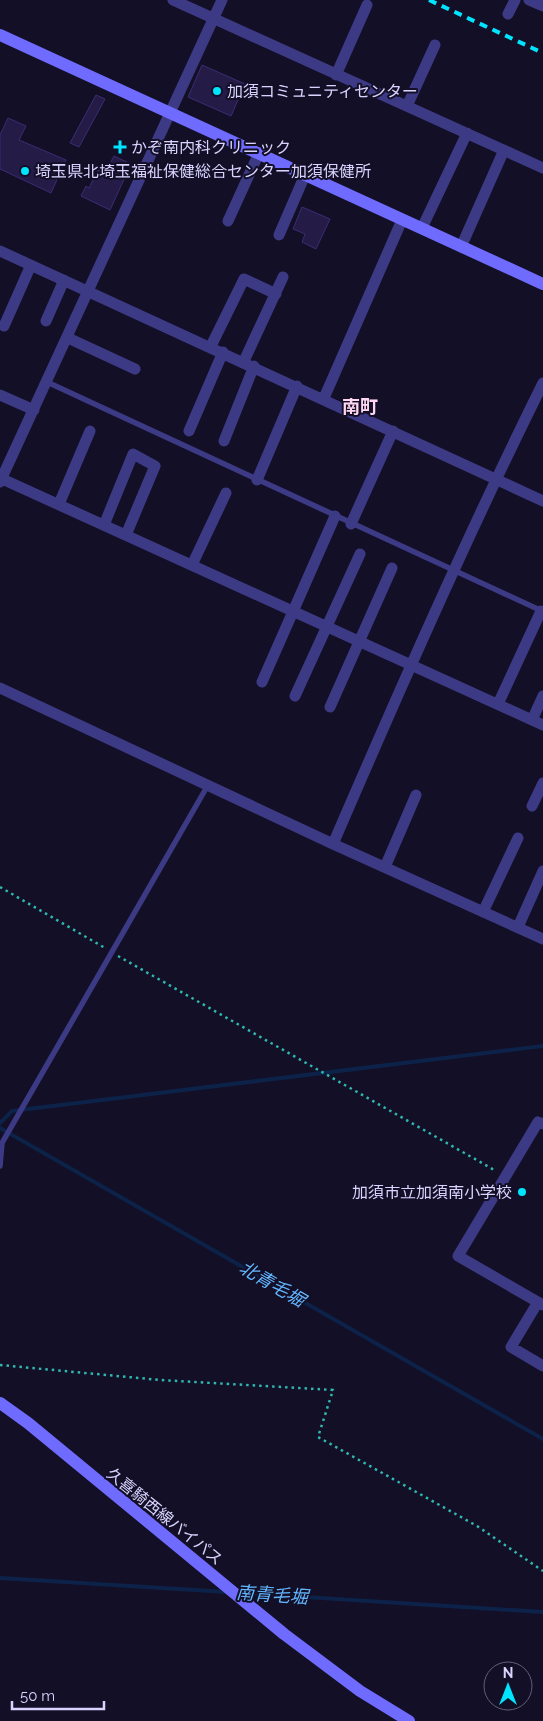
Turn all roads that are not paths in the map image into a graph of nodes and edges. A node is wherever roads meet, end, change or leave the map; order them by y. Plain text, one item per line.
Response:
1 (172, 0) edge
2 (222, 0) edge
3 (514, 0) edge
4 (529, 0) edge
5 (367, 4) dead end
6 (543, 6) edge
7 (508, 14) dead end
8 (214, 18) junction
9 (0, 35) edge
10 (435, 45) dead end
11 (336, 75) junction
12 (407, 106) junction
13 (172, 112) junction
14 (467, 133) junction
15 (504, 150) junction
16 (259, 153) junction
17 (541, 163) edge
18 (306, 174) junction
19 (402, 220) junction
20 (228, 221) dead end
21 (422, 228) junction
22 (278, 235) dead end
23 (461, 246) junction
24 (0, 251) edge
25 (31, 265) junction
26 (283, 277) dead end
27 (64, 280) junction
28 (543, 284) edge
29 (89, 291) junction
30 (276, 294) junction
31 (46, 321) dead end
32 (4, 326) dead end
33 (68, 338) junction
34 (211, 346) junction
35 (223, 352) junction
36 (249, 364) junction
37 (135, 369) dead end
38 (47, 382) junction
39 (543, 383) edge
40 (296, 386) junction
41 (0, 395) edge
42 (324, 398) junction
43 (34, 410) junction
44 (393, 431) junction
45 (90, 432) dead end
46 (189, 432) dead end
47 (224, 441) dead end
48 (1, 479) edge
49 (496, 479) junction
50 (257, 480) junction
51 (226, 493) dead end
52 (543, 501) edge
53 (59, 504) junction
54 (335, 516) junction
55 (351, 524) junction
56 (104, 525) junction
57 (126, 535) junction
58 (360, 554) dead end
59 (192, 565) junction
60 (392, 568) dead end
61 (454, 571) junction
62 (293, 611) junction
63 (542, 611) edge
64 (326, 625) junction
65 (360, 641) junction
66 (411, 664) junction
67 (262, 682) dead end
68 (0, 688) edge
69 (294, 696) dead end
70 (543, 696) edge
71 (498, 704) junction
72 (330, 707) dead end
73 (532, 720) junction
74 (543, 725) edge
75 (543, 783) edge
76 (208, 785) junction
77 (416, 795) dead end
78 (532, 806) dead end
79 (518, 838) dead end
80 (333, 844) junction
81 (384, 867) junction
82 (543, 871) edge
83 (483, 912) junction
84 (518, 927) junction
85 (543, 939) edge
86 (543, 1124) edge
87 (2, 1142) edge
88 (0, 1166) edge
89 (540, 1303) edge
90 (543, 1366) edge
91 (0, 1403) edge
92 (409, 1721) edge

1 - 8 street
2 - 8 street
3 - 7 street
4 - 6 street
5 - 11 street
8 - 11 street
8 - 13 street
9 - 13 street
10 - 12 street
11 - 12 street
12 - 14 street
13 - 16 street
13 - 29 street
14 - 15 street
14 - 21 street
15 - 17 street
15 - 23 street
16 - 18 street
16 - 20 street
18 - 19 street
18 - 22 street
19 - 21 street
19 - 42 street
21 - 23 street
23 - 28 street
24 - 25 street
25 - 27 street
25 - 32 street
26 - 30 street
27 - 29 street
27 - 31 street
29 - 33 street
29 - 34 street
30 - 34 street
30 - 36 street
33 - 37 street
33 - 38 street
34 - 35 street
35 - 36 street
35 - 46 street
36 - 40 street
36 - 47 street
38 - 43 street
38 - 50 lane
39 - 49 street
40 - 42 street
40 - 50 street
41 - 43 street
42 - 44 street
43 - 48 street
44 - 49 street
44 - 55 street
45 - 53 street
48 - 53 street
49 - 52 street
49 - 61 street
50 - 54 lane
51 - 59 street
53 - 56 street
54 - 55 lane
54 - 62 street
55 - 61 lane
56 - 57 street
56 - 57 street
57 - 59 street
58 - 64 street
59 - 62 street
60 - 65 street
61 - 63 lane
61 - 66 street
62 - 64 street
62 - 67 street
63 - 71 street
64 - 65 street
64 - 69 street
65 - 66 street
65 - 72 street
66 - 71 street
66 - 80 street
68 - 76 street
70 - 73 street
71 - 73 street
73 - 74 street
75 - 78 street
76 - 80 street
76 - 87 lane
77 - 81 street
79 - 83 street
80 - 81 street
81 - 83 street
82 - 84 street
83 - 84 street
84 - 85 street
86 - 89 street
87 - 88 lane
89 - 90 street
91 - 92 street, 久喜騎西線バイパス

